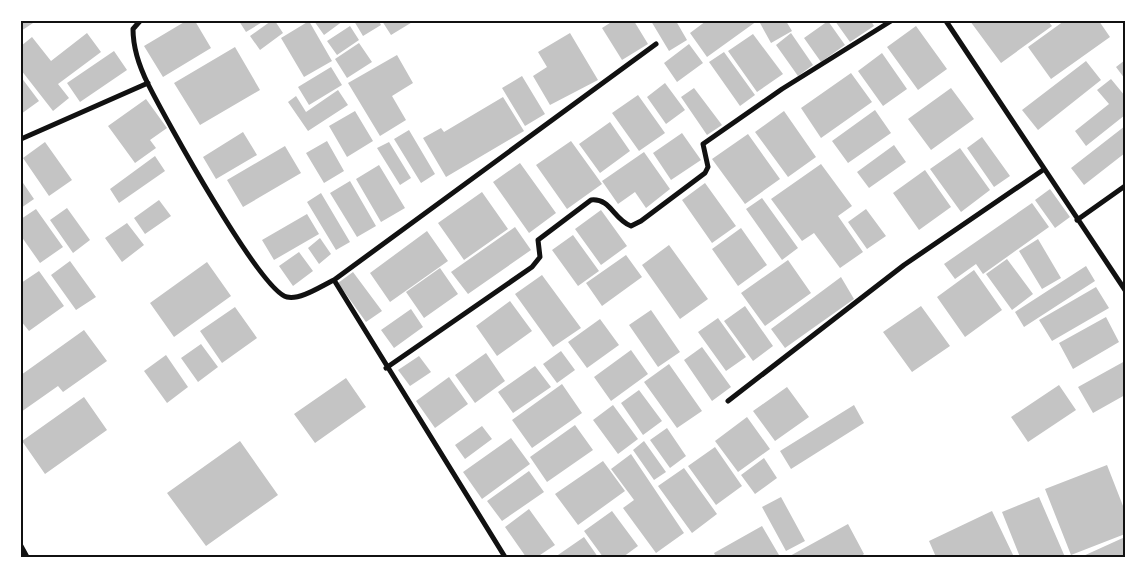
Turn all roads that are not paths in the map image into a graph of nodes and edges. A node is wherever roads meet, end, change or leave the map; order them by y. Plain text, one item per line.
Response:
1 (140, 21) edge
2 (891, 21) edge
3 (946, 21) edge
4 (656, 44) dead end
5 (148, 83) junction
6 (21, 139) edge
7 (1043, 170) junction
8 (1125, 186) edge
9 (1077, 220) junction
10 (334, 280) junction
11 (1125, 290) edge
12 (386, 368) junction
13 (728, 402) dead end
14 (21, 546) edge
15 (27, 557) edge
16 (505, 557) edge

1 - 5 street
2 - 12 street
3 - 7 street
4 - 10 street
5 - 6 street
5 - 10 street
7 - 9 street
7 - 13 street
8 - 9 street
9 - 11 street
10 - 12 street
12 - 16 street
14 - 15 street

